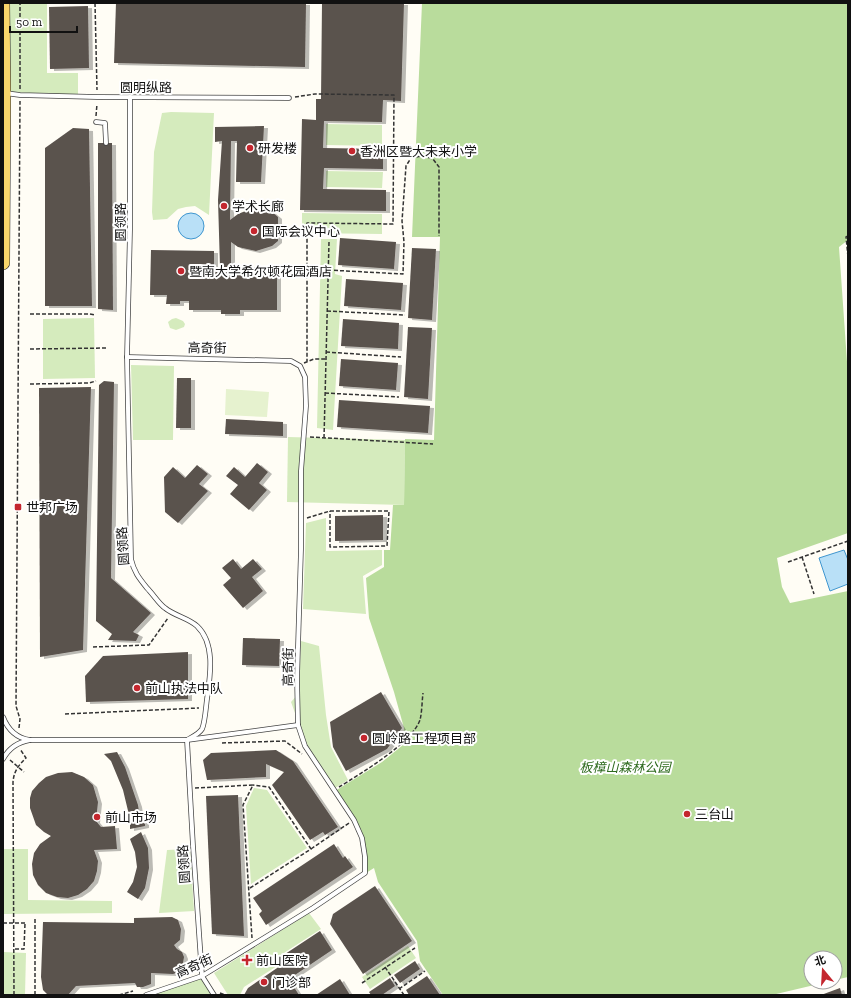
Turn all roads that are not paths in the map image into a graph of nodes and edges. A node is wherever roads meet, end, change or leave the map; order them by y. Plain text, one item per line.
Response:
1 (3, 3) edge
2 (4, 93) edge
3 (130, 97) junction
4 (289, 98) road end
5 (96, 122) road end
6 (106, 143) dead end
7 (3, 263) edge
8 (127, 357) junction
9 (3, 717) edge
10 (298, 725) junction
11 (30, 740) junction
12 (187, 740) junction
13 (4, 758) edge
14 (202, 976) junction
15 (146, 995) edge
16 (214, 995) edge

1 - 2 main road
2 - 3 lane, 圆明纵路
2 - 7 main road
3 - 4 lane, 圆明纵路
3 - 8 lane, 圆领路
5 - 6 lane
8 - 10 lane, 高奇街
8 - 12 lane, 圆领路
9 - 11 lane
10 - 12 lane
10 - 14 lane, 高奇街
11 - 12 lane
11 - 13 lane
12 - 14 lane, 圆领路
14 - 15 lane, 高奇街
14 - 16 lane

